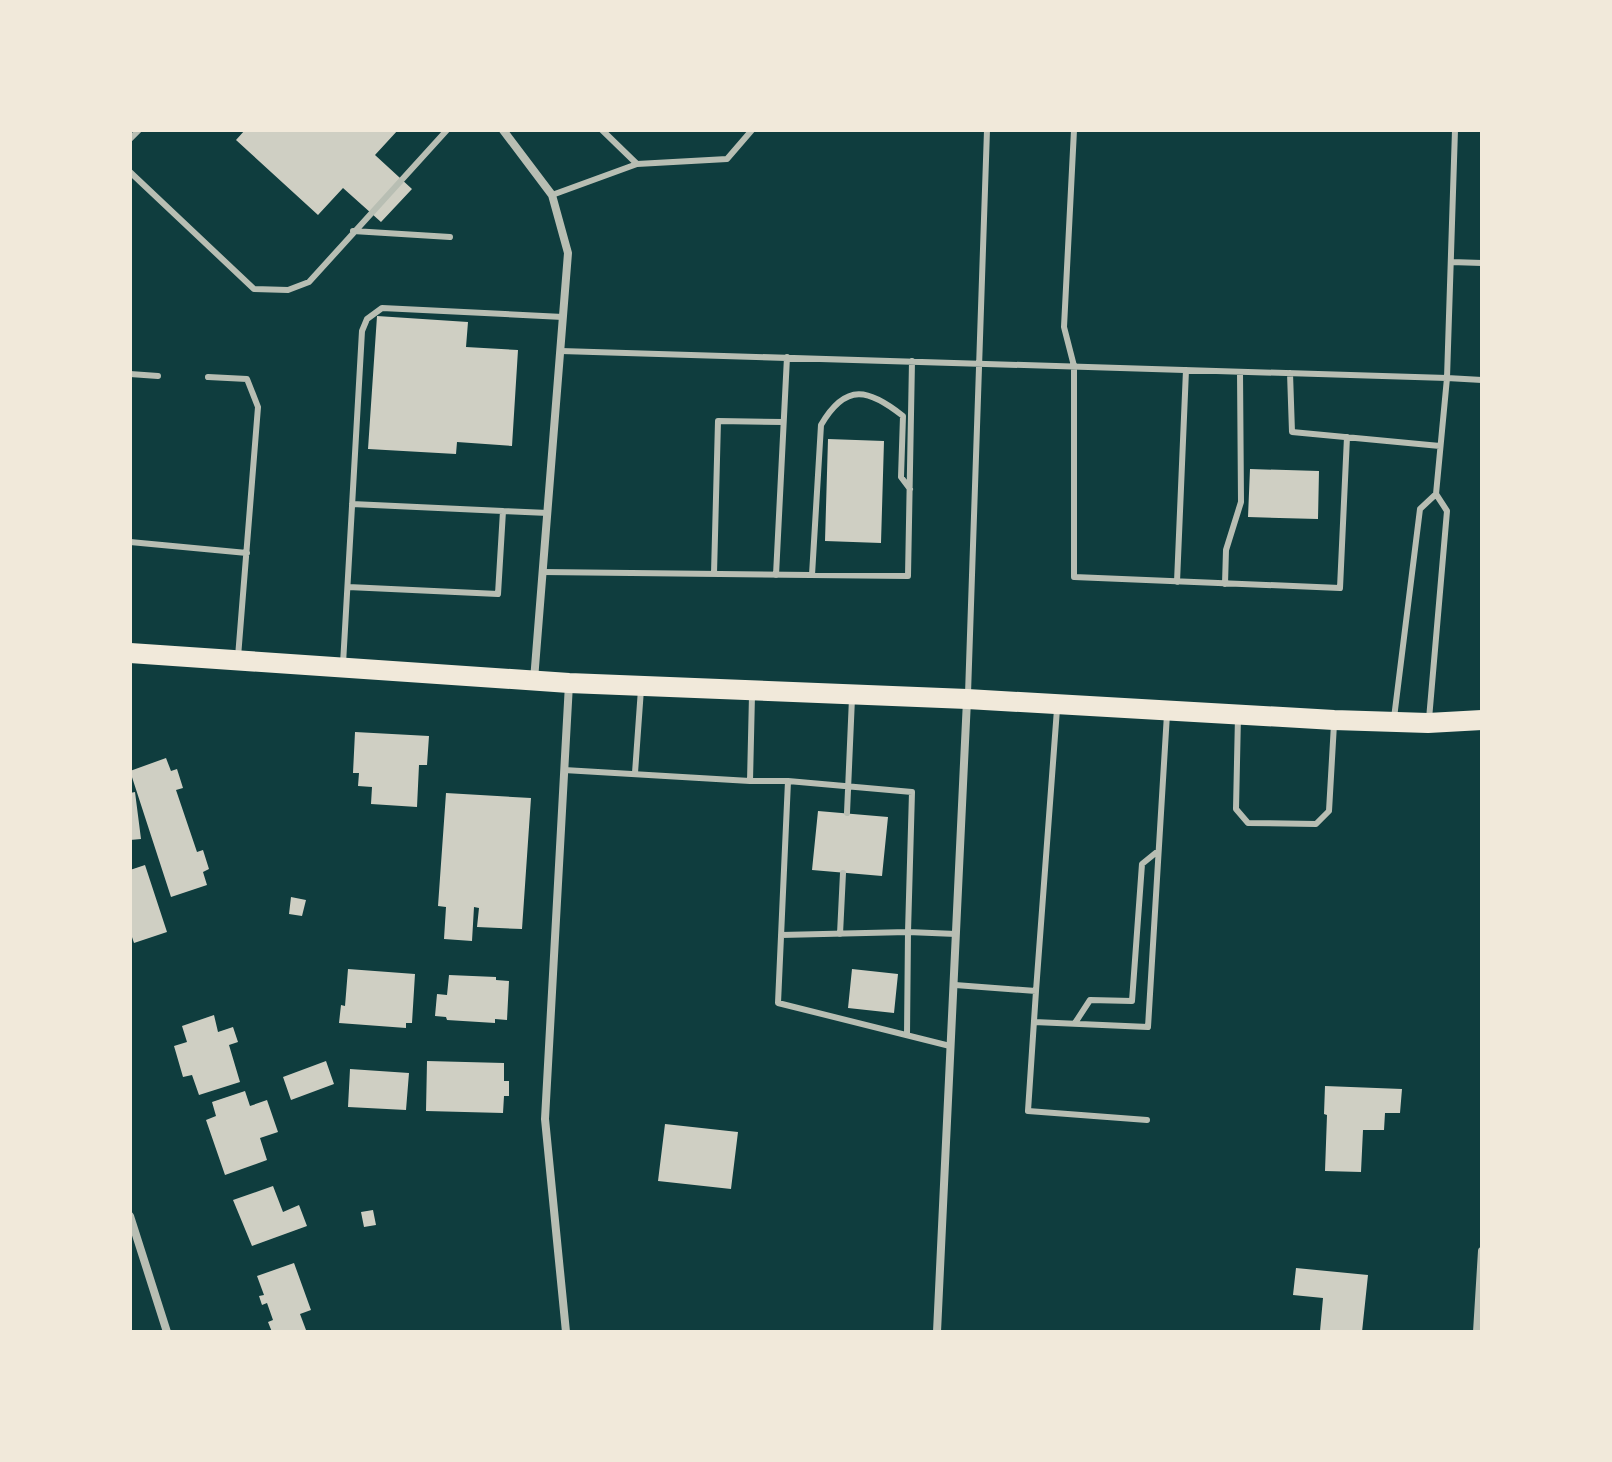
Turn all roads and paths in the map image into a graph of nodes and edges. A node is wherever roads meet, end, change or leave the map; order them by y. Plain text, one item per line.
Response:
1 (139, 130) edge
2 (447, 130) edge
3 (503, 130) edge
4 (602, 130) edge
5 (752, 130) edge
6 (987, 130) edge
7 (1074, 130) edge
8 (1455, 130) edge
9 (130, 139) edge
10 (637, 164) junction
11 (130, 172) edge
12 (552, 195) junction
13 (353, 231) junction
14 (450, 237) dead end
15 (1451, 262) junction
16 (1482, 263) edge
17 (563, 317) junction
18 (561, 351) junction
19 (787, 357) junction
20 (912, 361) junction
21 (979, 363) junction
22 (1074, 366) junction
23 (1186, 370) junction
24 (1240, 372) junction
25 (1290, 373) junction
26 (130, 374) edge
27 (158, 376) dead end
28 (208, 377) dead end
29 (1447, 378) junction
30 (1482, 380) edge
31 (783, 422) junction
32 (1347, 437) junction
33 (1440, 446) junction
34 (910, 489) junction
35 (1436, 494) junction
36 (352, 504) junction
37 (503, 511) junction
38 (548, 513) junction
39 (130, 542) edge
40 (247, 553) junction
41 (543, 572) junction
42 (714, 574) junction
43 (776, 575) junction
44 (812, 575) junction
45 (1177, 582) junction
46 (1225, 584) junction
47 (348, 587) junction
48 (130, 653) edge
49 (238, 660) junction
50 (343, 667) junction
51 (534, 681) junction
52 (569, 683) junction
53 (641, 687) junction
54 (752, 690) junction
55 (852, 694) junction
56 (967, 699) junction
57 (1057, 703) junction
58 (1167, 709) junction
59 (1238, 713) junction
60 (1334, 720) junction
61 (1482, 720) edge
62 (1394, 721) junction
63 (1428, 723) junction
64 (564, 770) junction
65 (635, 773) junction
66 (750, 781) junction
67 (788, 781) junction
68 (848, 785) junction
69 (847, 813) dead end
70 (1158, 851) junction
71 (843, 873) dead end
72 (908, 932) junction
73 (840, 934) junction
74 (956, 934) junction
75 (781, 935) junction
76 (955, 985) junction
77 (1036, 991) junction
78 (1034, 1022) junction
79 (1075, 1023) junction
80 (907, 1035) junction
81 (950, 1046) junction
82 (1147, 1120) dead end
83 (130, 1216) edge
84 (1482, 1251) edge
85 (167, 1332) edge
86 (566, 1332) edge
87 (937, 1332) edge
88 (1477, 1332) edge

1 - 9 lane
2 - 13 lane
3 - 12 street
4 - 10 lane
5 - 10 lane
6 - 21 lane
7 - 22 lane
8 - 15 lane
10 - 12 lane
11 - 13 lane
12 - 17 street
13 - 14 lane
15 - 16 lane
15 - 29 lane
17 - 18 street
17 - 36 lane
18 - 19 lane
18 - 38 street
19 - 20 lane
19 - 31 lane
20 - 21 lane
20 - 34 lane
21 - 22 lane
21 - 56 lane
22 - 23 lane
22 - 45 lane
23 - 24 lane
23 - 45 lane
24 - 25 lane
24 - 46 lane
25 - 29 lane
25 - 32 lane
26 - 27 lane
28 - 40 lane
29 - 30 lane
29 - 33 lane
31 - 42 lane
31 - 43 lane
32 - 33 lane
32 - 46 lane
33 - 35 lane
34 - 44 lane
34 - 44 lane
35 - 62 lane
35 - 63 lane
36 - 37 lane
36 - 47 lane
37 - 38 lane
37 - 47 lane
38 - 41 street
39 - 40 lane
40 - 49 lane
41 - 42 lane
41 - 51 street
42 - 43 lane
43 - 44 lane
45 - 46 lane
47 - 50 lane
48 - 49 main road
49 - 50 main road
50 - 51 main road
51 - 52 main road
52 - 53 main road
52 - 64 street
53 - 54 main road
53 - 65 lane
54 - 55 main road
54 - 66 lane
55 - 56 main road
55 - 68 lane
56 - 57 main road
56 - 74 street
57 - 58 main road
57 - 77 lane
58 - 59 main road
58 - 70 lane
59 - 60 main road
59 - 60 lane
60 - 62 main road
61 - 63 main road
62 - 63 main road
64 - 65 lane
64 - 86 street
65 - 66 lane
66 - 67 lane
67 - 68 lane
67 - 75 lane
68 - 69 lane
68 - 72 lane
70 - 79 lane
70 - 79 lane
71 - 73 lane
72 - 73 lane
72 - 74 lane
72 - 80 lane
73 - 75 lane
74 - 76 street
75 - 80 lane
76 - 77 lane
76 - 81 street
77 - 78 lane
78 - 79 lane
78 - 82 lane
80 - 81 lane
81 - 87 street
83 - 85 street
84 - 88 street

